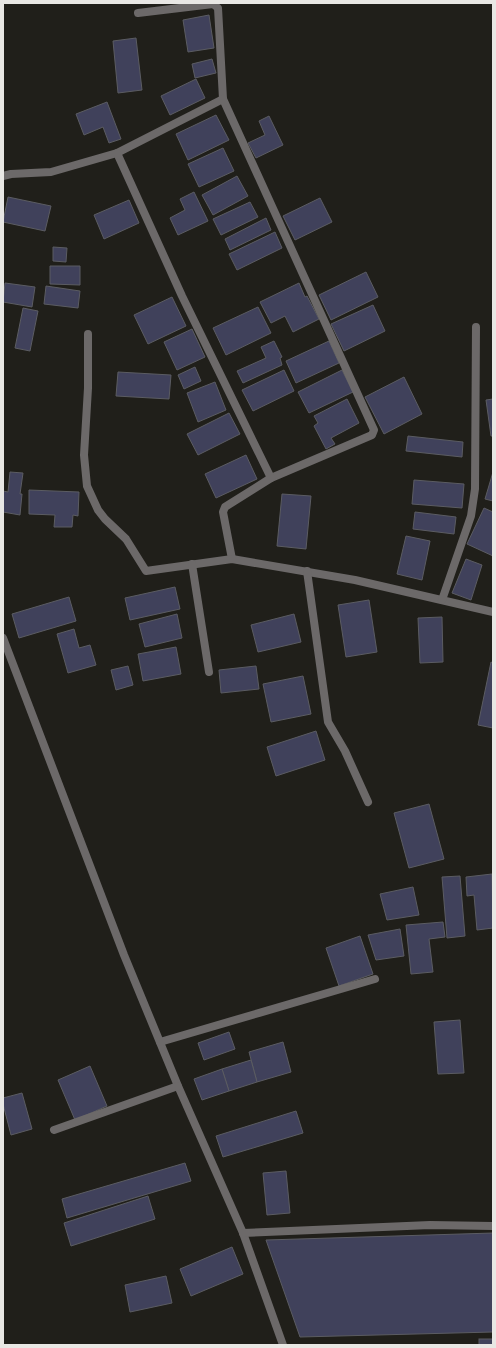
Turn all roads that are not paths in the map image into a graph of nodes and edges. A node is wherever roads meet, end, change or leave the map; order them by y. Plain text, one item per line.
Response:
1 (138, 13) dead end
2 (223, 99) junction
3 (117, 153) junction
4 (3, 176) edge
5 (476, 327) dead end
6 (88, 334) dead end
7 (271, 478) junction
8 (232, 559) junction
9 (192, 564) junction
10 (307, 571) junction
11 (442, 600) junction
12 (493, 612) edge
13 (3, 638) edge
14 (209, 672) dead end
15 (368, 802) dead end
16 (375, 979) dead end
17 (160, 1042) junction
18 (178, 1086) junction
19 (54, 1130) dead end
20 (493, 1226) edge
21 (243, 1233) junction
22 (283, 1345) edge

1 - 2 street
2 - 3 street
2 - 7 street
3 - 4 street
3 - 7 street
5 - 11 street
6 - 9 street
7 - 8 street
8 - 9 street
8 - 10 street
9 - 14 street
10 - 11 street
10 - 15 street
11 - 12 street
13 - 17 street
16 - 17 street
17 - 18 street
18 - 19 street
18 - 21 street
20 - 21 street
21 - 22 street

